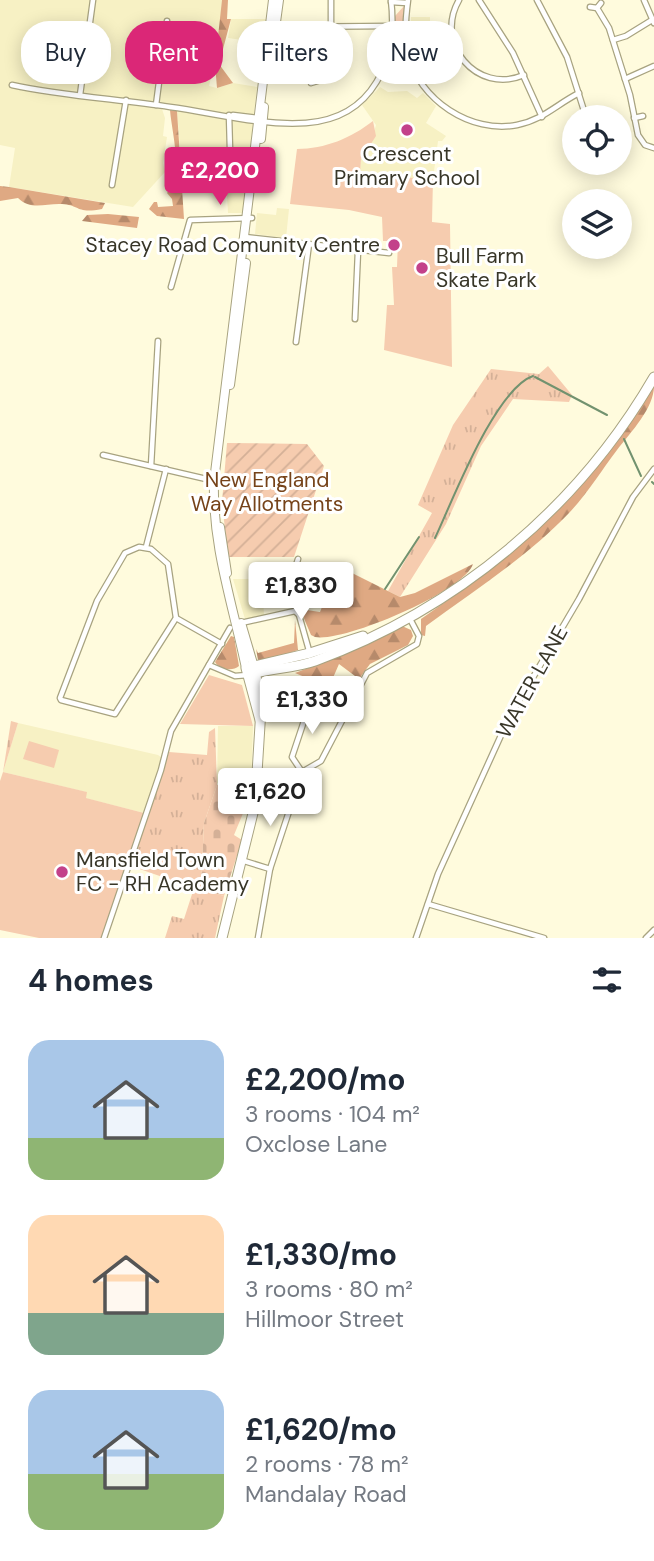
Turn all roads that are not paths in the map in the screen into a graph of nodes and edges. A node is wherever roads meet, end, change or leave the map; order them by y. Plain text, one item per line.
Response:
1 (93, 0) edge
2 (273, 0) edge
3 (279, 0) edge
4 (331, 0) edge
5 (458, 0) edge
6 (479, 0) edge
7 (537, 0) edge
8 (644, 0) edge
9 (391, 1) edge
10 (408, 1) edge
11 (590, 7) dead end
12 (167, 20) dead end
13 (273, 21) edge
14 (274, 21) edge
15 (331, 21) edge
16 (391, 21) edge
17 (408, 21) edge
18 (450, 21) edge
19 (653, 22) edge
20 (613, 40) junction
21 (463, 60) edge
22 (654, 66) edge
23 (524, 75) junction
24 (625, 79) junction
25 (264, 84) edge
26 (377, 84) edge
27 (423, 84) edge
28 (12, 85) dead end
29 (579, 93) junction
30 (80, 94) junction
31 (126, 100) junction
32 (156, 105) junction
33 (582, 105) edge
34 (229, 115) junction
35 (643, 116) dead end
36 (542, 117) junction
37 (634, 118) junction
38 (259, 119) junction
39 (654, 148) edge
40 (255, 152) junction
41 (113, 185) dead end
42 (249, 218) junction
43 (247, 237) junction
44 (309, 244) junction
45 (358, 251) junction
46 (389, 253) dead end
47 (171, 287) dead end
48 (355, 319) dead end
49 (158, 341) dead end
50 (296, 342) dead end
51 (654, 377) edge
52 (103, 455) dead end
53 (151, 466) junction
54 (166, 469) junction
55 (654, 469) edge
56 (216, 482) junction
57 (146, 547) junction
58 (298, 559) dead end
59 (292, 578) junction
60 (270, 582) dead end
61 (295, 611) junction
62 (409, 616) junction
63 (176, 618) junction
64 (236, 625) junction
65 (222, 643) junction
66 (312, 657) junction
67 (209, 665) junction
68 (286, 669) junction
69 (251, 671) junction
70 (258, 687) junction
71 (302, 702) dead end
72 (309, 706) junction
73 (342, 719) junction
74 (261, 722) junction
75 (302, 772) junction
76 (241, 860) junction
77 (270, 869) junction
78 (428, 904) junction
79 (654, 930) edge
80 (104, 938) edge
81 (222, 938) edge
82 (258, 938) edge
83 (416, 938) edge
84 (544, 938) edge
85 (646, 938) edge

1 - 30 street
2 - 13 main road
3 - 14 main road
4 - 15 street
5 - 18 street
6 - 23 street
7 - 29 street
8 - 19 street
9 - 10 street
9 - 16 street
10 - 17 street
11 - 20 street
12 - 32 street
19 - 20 street
20 - 24 street
21 - 23 street
22 - 24 street
23 - 36 street
24 - 37 street
25 - 38 main road
26 - 38 street
27 - 36 street
28 - 30 street
29 - 33 street
29 - 36 street
30 - 31 street
31 - 32 street
31 - 41 street
32 - 34 street
34 - 38 street
34 - 40 street
35 - 37 street
37 - 39 street
38 - 40 main road
38 - 42 main road
40 - 42 main road
42 - 43 main road
42 - 47 street
43 - 44 street
43 - 56 main road
44 - 45 street
44 - 50 street
45 - 46 street
45 - 48 street
49 - 53 street
51 - 62 highway
52 - 53 street
53 - 54 street
54 - 56 street
54 - 57 street
55 - 78 street, WATER LANE
56 - 64 main road
57 - 63 street
57 - 63 street
58 - 59 street
59 - 60 street
59 - 61 street
61 - 64 street
61 - 66 street
62 - 66 highway
62 - 73 street
63 - 65 street
64 - 65 street
64 - 69 main road
65 - 67 street
66 - 68 highway
66 - 69 highway
67 - 69 street
67 - 80 street
68 - 69 highway
68 - 70 highway
69 - 70 highway
69 - 74 highway
70 - 74 highway
71 - 72 street
72 - 73 street
72 - 75 street
73 - 75 street
74 - 76 highway
75 - 77 street
76 - 77 street
76 - 81 highway
77 - 82 street
78 - 83 street, WATER LANE
78 - 84 street
79 - 85 street

